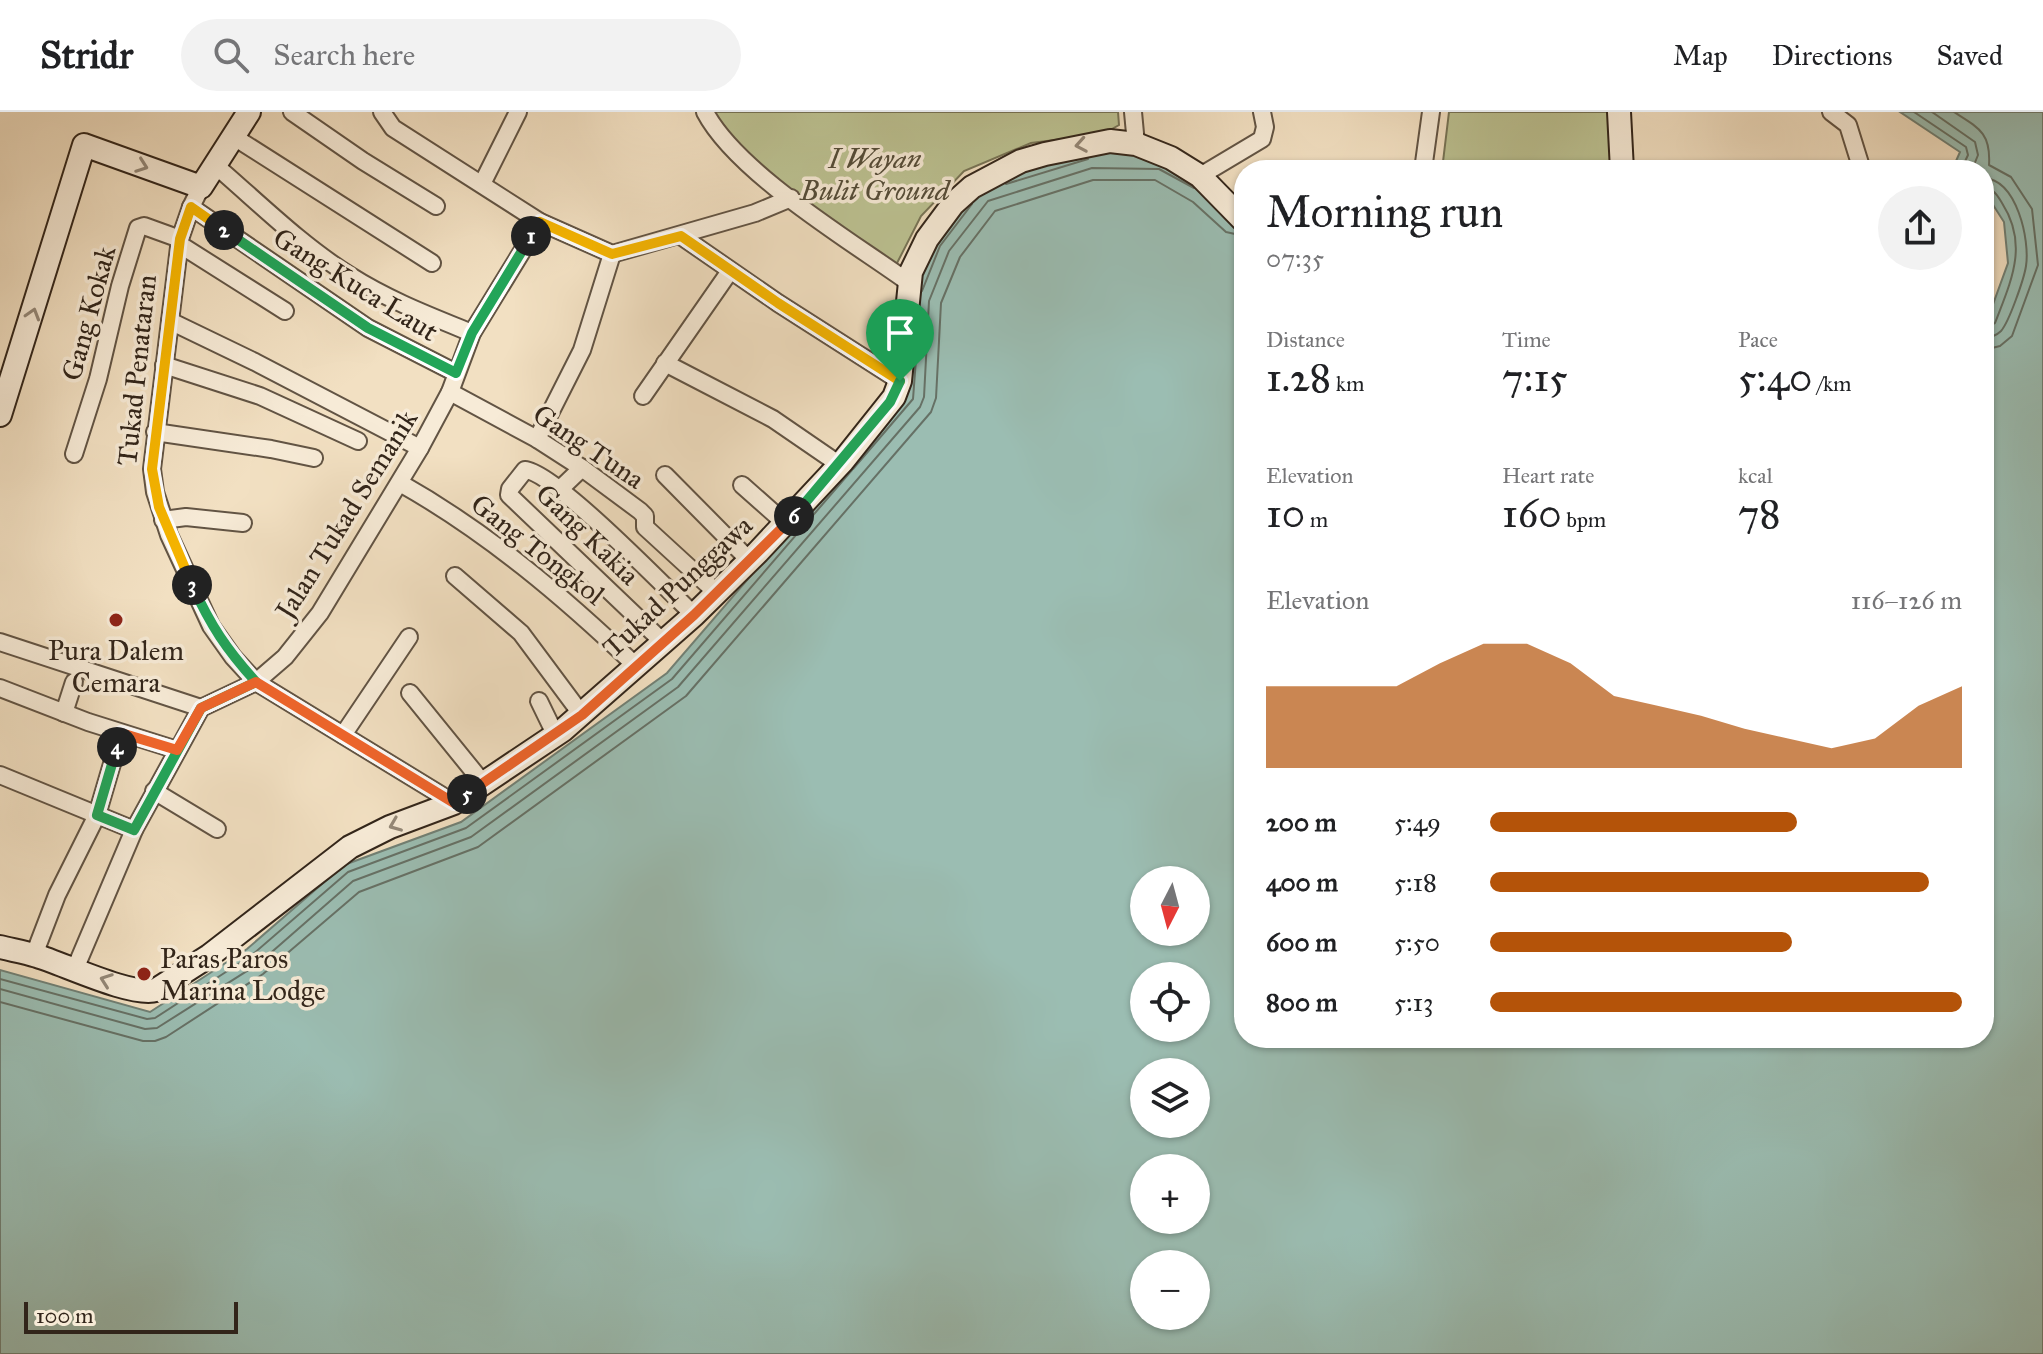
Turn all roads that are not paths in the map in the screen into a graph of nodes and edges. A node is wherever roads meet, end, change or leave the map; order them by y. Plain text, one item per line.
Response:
1 (249, 112) edge
2 (292, 112) edge
3 (382, 112) edge
4 (518, 112) edge
5 (705, 112) edge
6 (1133, 112) edge
7 (1262, 112) edge
8 (1431, 112) edge
9 (1619, 112) edge
10 (1831, 112) edge
11 (234, 137) junction
12 (1136, 144) junction
13 (1424, 160) edge
14 (1621, 160) edge
15 (1859, 160) edge
16 (216, 166) junction
17 (1200, 176) junction
18 (482, 184) junction
19 (196, 197) junction
20 (791, 198) junction
21 (436, 206) dead end
22 (1234, 211) edge
23 (540, 222) junction
24 (681, 236) junction
25 (180, 241) junction
26 (612, 254) junction
27 (432, 263) dead end
28 (730, 271) junction
29 (908, 282) junction
30 (285, 311) dead end
31 (170, 321) junction
32 (472, 333) junction
33 (665, 363) junction
34 (164, 365) junction
35 (456, 373) junction
36 (900, 381) junction
37 (450, 392) junction
38 (643, 396) dead end
39 (0, 415) edge
40 (155, 432) junction
41 (537, 439) junction
42 (358, 441) dead end
43 (420, 448) junction
44 (74, 454) dead end
45 (314, 458) dead end
46 (840, 465) junction
47 (582, 468) junction
48 (665, 475) dead end
49 (400, 483) junction
50 (742, 485) dead end
51 (559, 490) junction
52 (163, 520) junction
53 (243, 523) dead end
54 (786, 524) junction
55 (645, 527) junction
56 (626, 549) junction
57 (750, 561) junction
58 (455, 576) dead end
59 (717, 593) junction
60 (694, 615) junction
61 (409, 637) dead end
62 (0, 642) edge
63 (663, 642) junction
64 (636, 666) junction
65 (74, 682) dead end
66 (256, 682) junction
67 (0, 688) edge
68 (410, 693) dead end
69 (539, 701) dead end
70 (201, 708) junction
71 (64, 713) junction
72 (582, 715) junction
73 (121, 733) junction
74 (343, 735) junction
75 (556, 736) dead end
76 (177, 750) junction
77 (0, 775) edge
78 (483, 783) junction
79 (154, 791) junction
80 (454, 803) junction
81 (97, 815) junction
82 (217, 829) dead end
83 (134, 830) junction
84 (0, 947) edge
85 (34, 955) junction
86 (75, 969) junction

1 - 11 street, Tukad Penataran
2 - 21 street
3 - 18 street
4 - 18 street
5 - 20 street
6 - 12 street
7 - 17 street
8 - 13 street
9 - 14 street
10 - 15 street
11 - 16 street, Tukad Penataran
11 - 27 street
12 - 17 street, Tukad Punggawa
12 -> 29 street, Tukad Punggawa
16 - 19 street, Tukad Penataran
16 - 32 street
17 - 22 street, Tukad Punggawa
18 - 23 street
19 - 25 street, Tukad Penataran
19 - 35 street, Gang Kuca Laut
39 -> 19 street
20 - 24 street
20 - 29 street
23 - 26 street
23 - 32 street, Jalan Tukad Semanik
24 - 26 street
24 - 28 street
25 - 30 street
25 - 31 street, Tukad Penataran
25 - 44 street, Gang Kokak
26 - 41 street
28 - 33 street
28 - 36 street
29 - 36 street, Tukad Punggawa
31 - 34 street, Tukad Penataran
31 - 43 street
32 - 35 street, Jalan Tukad Semanik
33 - 38 street
33 - 46 street
34 - 40 street, Tukad Penataran
34 - 42 street
35 - 37 street, Jalan Tukad Semanik
36 - 46 street, Tukad Punggawa
37 - 41 street, Gang Tuna
37 - 43 street, Jalan Tukad Semanik
40 - 45 street
40 - 52 street, Tukad Penataran
41 - 47 street, Gang Tuna
43 - 49 street, Jalan Tukad Semanik
46 - 54 street, Tukad Punggawa
47 - 51 street
47 - 55 street, Gang Tuna
48 - 57 street
49 - 64 street, Gang Tongkol
49 - 66 street, Jalan Tukad Semanik
50 - 54 street
51 - 56 street
51 - 63 street, Gang Kakia
52 - 53 street
52 - 66 street, Tukad Penataran
54 - 57 street, Tukad Punggawa
55 - 56 street
55 - 59 street, Gang Tuna
56 - 60 street
57 - 59 street, Tukad Punggawa
58 - 72 street
59 - 60 street, Tukad Punggawa
60 - 63 street, Tukad Punggawa
61 - 74 street
62 - 70 street
63 - 64 street, Tukad Punggawa
64 - 72 street, Tukad Punggawa
65 - 71 street
66 - 70 street, Jalan Tukad Semanik
66 - 74 street, Tukad Penataran
67 - 71 street
68 - 78 street
69 - 75 street
70 - 76 street
71 - 73 street
72 - 78 street, Tukad Punggawa
73 - 76 street
73 - 81 street
74 - 80 street, Tukad Penataran
76 - 79 street
77 - 81 street
78 - 80 street, Tukad Punggawa
79 - 82 street
79 - 83 street
80 -> 86 street, Tukad Punggawa
81 - 83 street
81 - 85 street
83 - 86 street
84 - 85 street, Tukad Punggawa
85 - 86 street, Tukad Punggawa

